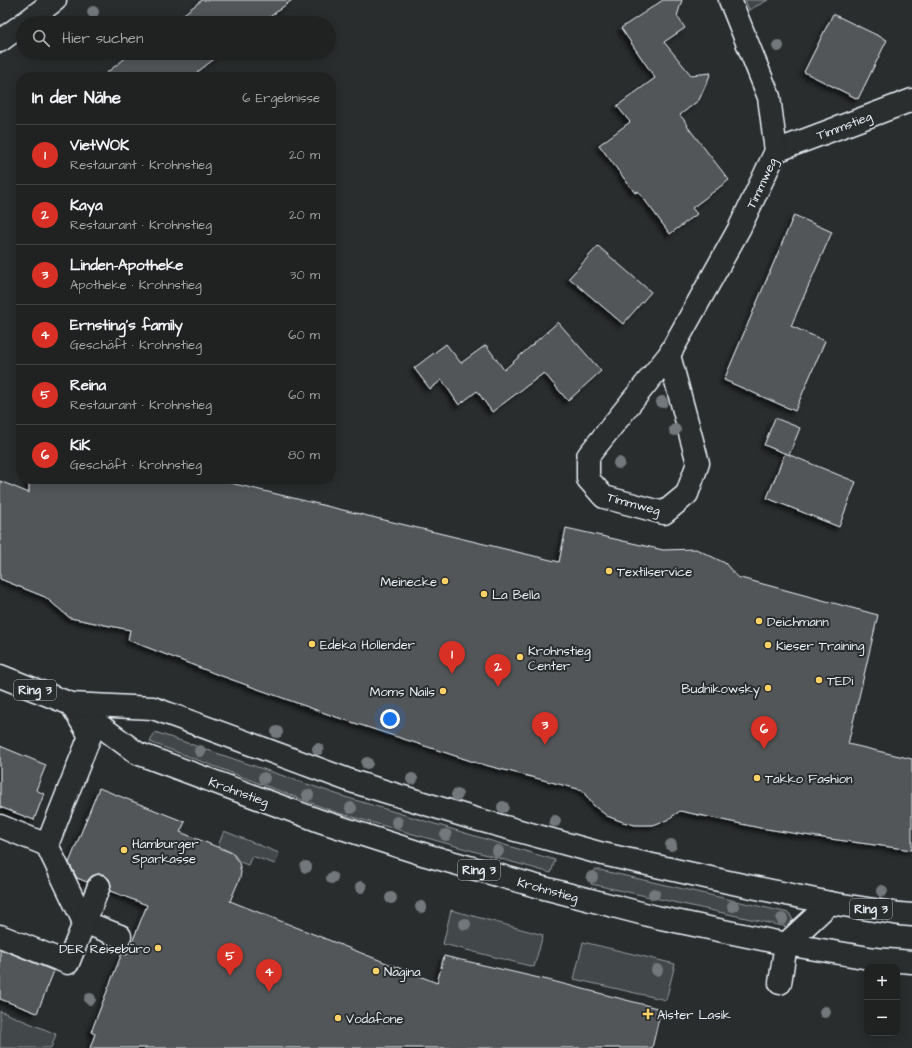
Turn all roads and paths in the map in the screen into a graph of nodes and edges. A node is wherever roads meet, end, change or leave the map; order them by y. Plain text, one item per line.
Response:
1 (56, 0) edge
2 (730, 0) edge
3 (35, 16) edge
4 (16, 30) edge
5 (0, 41) edge
6 (912, 100) edge
7 (776, 151) junction
8 (669, 355) junction
9 (0, 676) edge
10 (71, 704) junction
11 (0, 826) edge
12 (47, 845) junction
13 (99, 886) dead end
14 (830, 903) junction
15 (912, 915) edge
16 (84, 922) junction
17 (0, 936) edge
18 (120, 936) dead end
19 (786, 944) junction
20 (912, 962) edge
21 (780, 983) dead end

1 - 3 main road
2 - 7 main road, Timmweg
4 - 5 main road
6 - 7 main road, Timmstieg
7 - 8 main road, Timmweg
8 - 8 main road, Timmweg
9 - 10 main road, Krohnstieg / Ring 3
10 - 12 main road
10 - 14 main road, Krohnstieg / Ring 3
10 - 19 main road, Krohnstieg / Ring 3
11 - 12 main road
12 - 16 main road
13 - 16 main road
14 - 15 main road, Krohnstieg / Ring 3
14 - 19 main road
16 - 17 main road
16 - 18 main road
19 - 20 main road, Krohnstieg / Ring 3
19 - 21 main road

